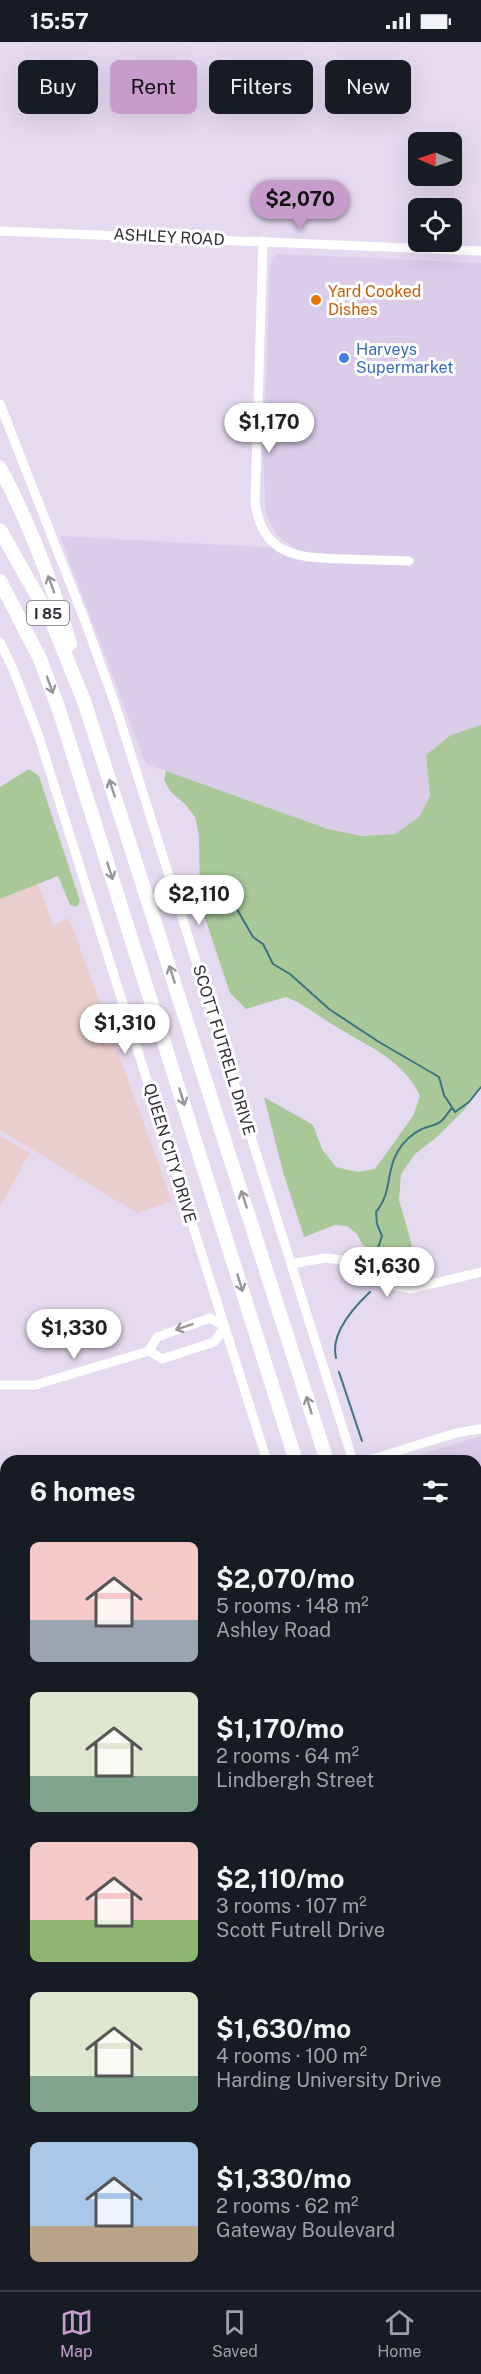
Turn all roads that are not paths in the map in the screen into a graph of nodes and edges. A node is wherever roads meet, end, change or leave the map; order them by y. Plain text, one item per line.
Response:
1 (0, 231) edge
2 (263, 241) junction
3 (481, 251) edge
4 (0, 404) edge
5 (0, 468) edge
6 (0, 530) edge
7 (409, 561) dead end
8 (0, 581) edge
9 (0, 642) edge
10 (84, 701) junction
11 (291, 1264) junction
12 (481, 1272) edge
13 (225, 1328) junction
14 (148, 1351) junction
15 (0, 1385) edge
16 (481, 1429) edge
17 (265, 1455) edge
18 (294, 1455) edge
19 (325, 1455) edge
20 (351, 1455) edge
21 (385, 1455) edge

1 - 2 street, ASHLEY ROAD
2 - 3 street, ASHLEY ROAD
2 - 7 street
4 - 11 street, SCOTT FUTRELL DRIVE
10 -> 5 highway
6 - 10 highway, I 85
8 -> 18 highway, I 85
9 - 13 street, QUEEN CITY DRIVE
19 -> 10 highway, I 85
11 - 12 street
11 - 20 street, SCOTT FUTRELL DRIVE
13 - 14 street
13 -> 14 street
13 - 17 street, QUEEN CITY DRIVE
14 - 15 street
16 - 21 street

